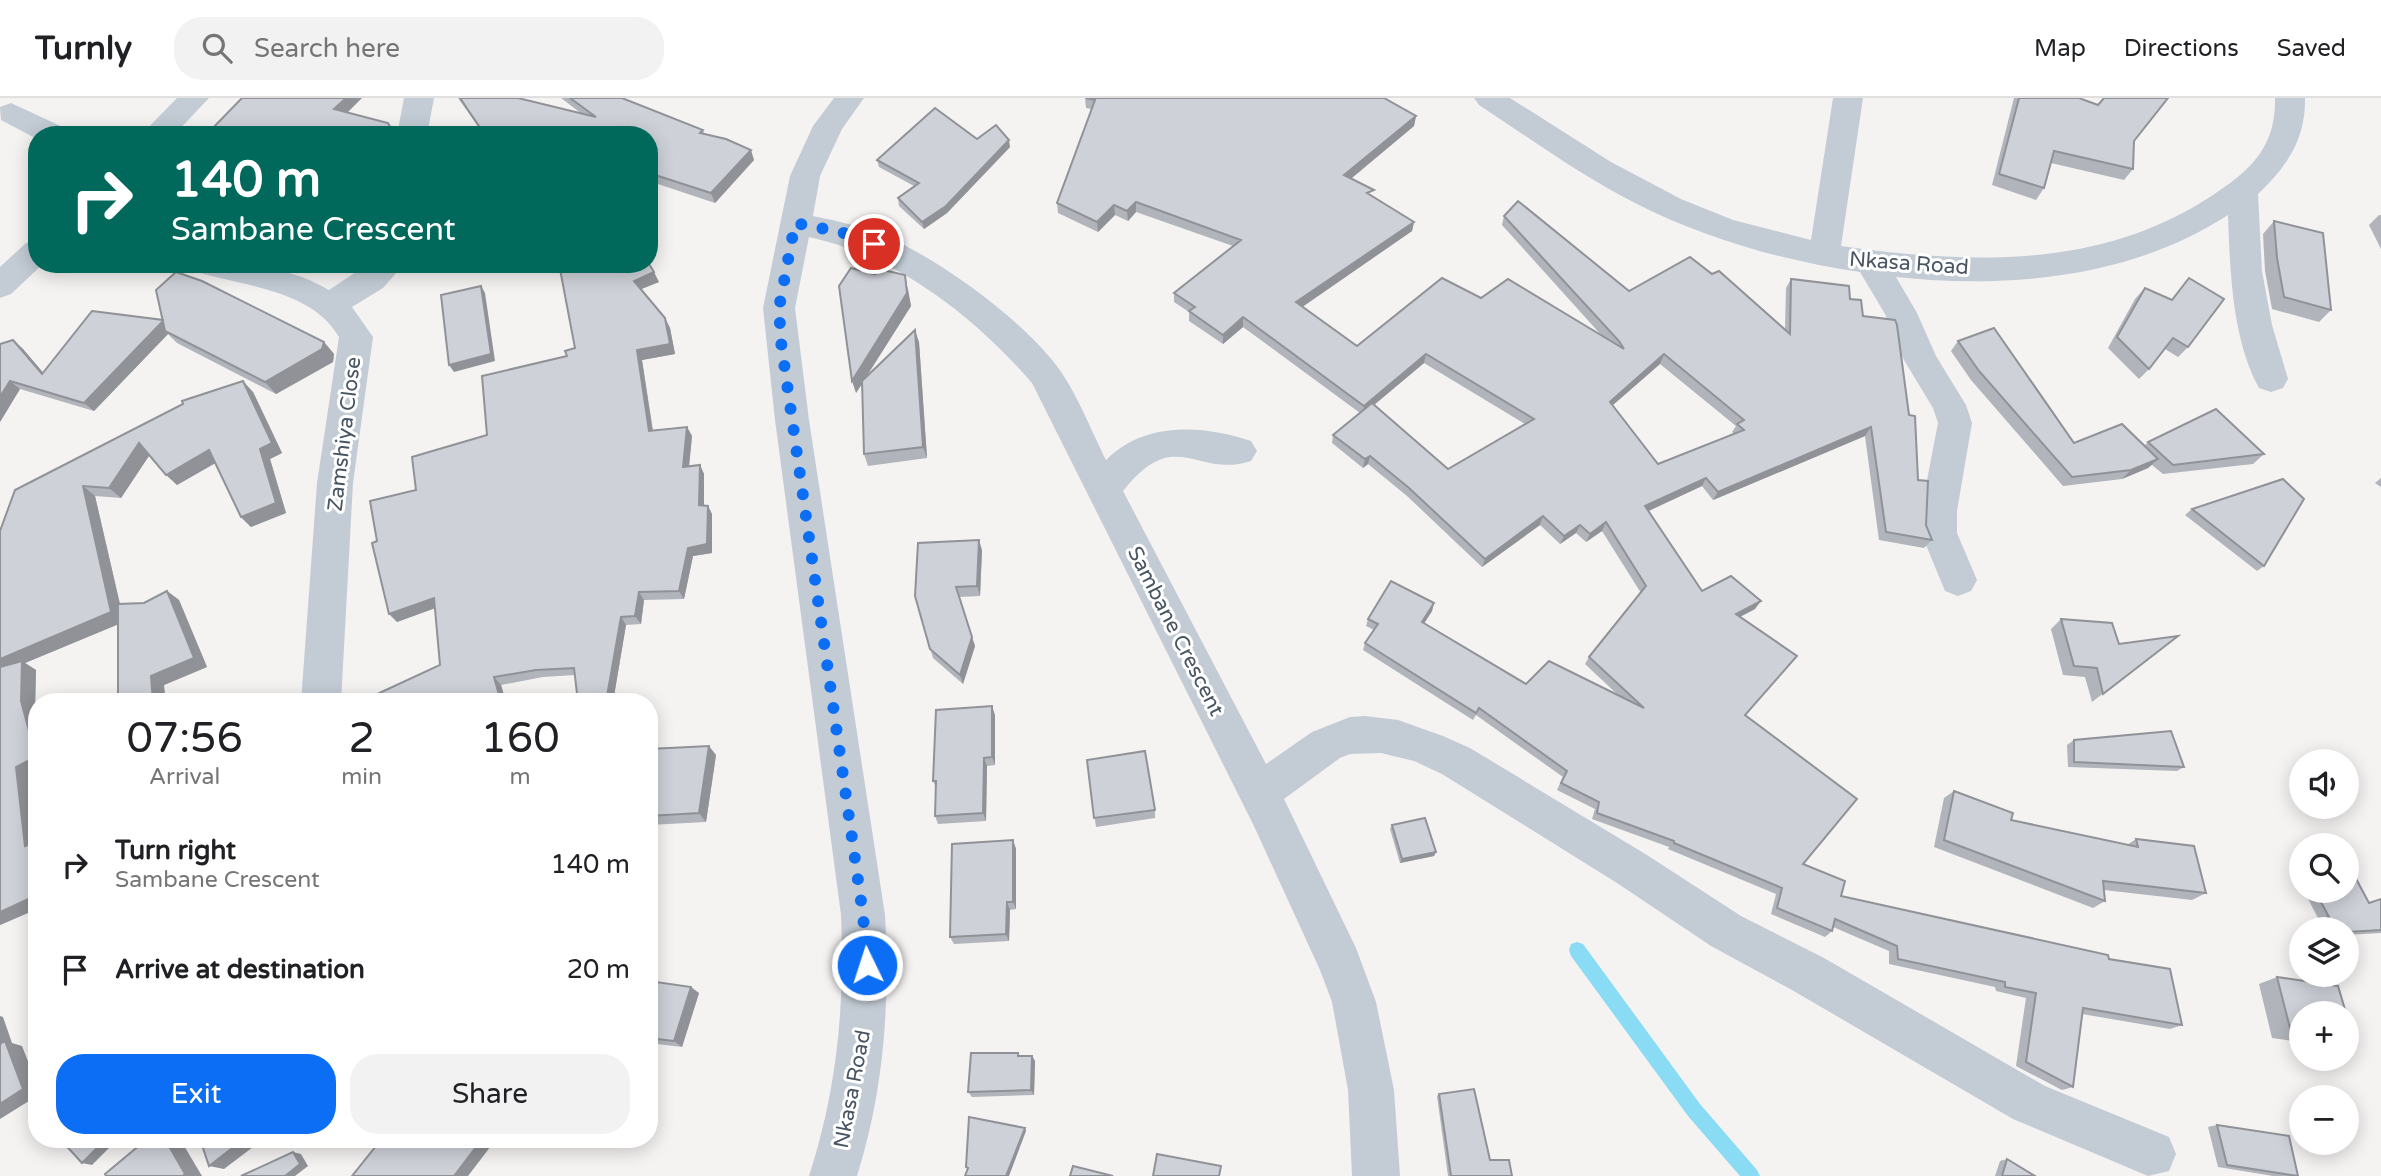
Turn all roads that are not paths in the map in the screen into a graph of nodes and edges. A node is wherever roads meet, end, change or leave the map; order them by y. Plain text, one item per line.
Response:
1 (194, 98) edge
2 (419, 98) edge
3 (849, 98) edge
4 (1489, 98) edge
5 (1848, 98) edge
6 (2290, 98) edge
7 (11, 113) dead end
8 (36, 126) edge
9 (165, 126) edge
10 (414, 126) edge
11 (2242, 190) junction
12 (795, 223) junction
13 (1824, 256) junction
14 (28, 260) edge
15 (1871, 263) junction
16 (242, 273) edge
17 (379, 273) edge
18 (0, 286) edge
19 (331, 304) junction
20 (2271, 379) dead end
21 (1240, 451) dead end
22 (1104, 488) junction
23 (1958, 580) dead end
24 (322, 693) edge
25 (1259, 792) junction
26 (2152, 1154) dead end
27 (833, 1176) edge
28 (1376, 1176) edge

1 - 9 street
2 - 10 street
3 - 12 street, Nkasa Road
4 - 13 street, Nkasa Road
5 - 13 street
6 - 11 street, Nkasa Road
7 - 8 street
11 - 15 street, Nkasa Road
11 - 20 street
12 - 22 street, Sambane Crescent
12 - 27 street, Nkasa Road
13 - 15 street, Nkasa Road
14 - 18 street
15 - 23 street
16 - 19 street
17 - 19 street
19 - 24 street, Zamshiya Close
21 - 22 street
22 - 25 street, Sambane Crescent
25 - 26 street
25 - 28 street, Sambane Crescent

